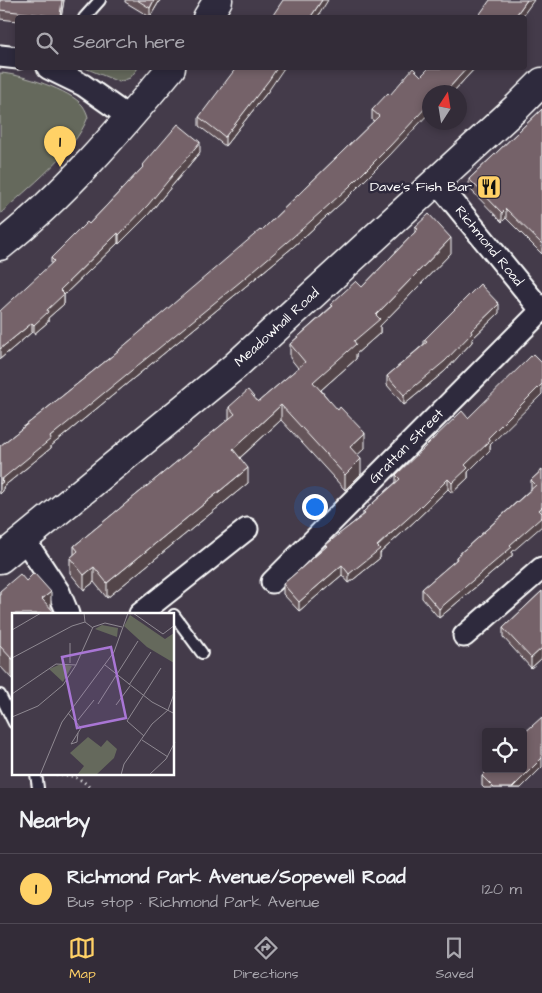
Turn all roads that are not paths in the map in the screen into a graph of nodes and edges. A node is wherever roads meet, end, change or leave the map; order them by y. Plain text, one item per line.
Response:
1 (100, 0) edge
2 (218, 0) edge
3 (87, 15) edge
4 (209, 15) edge
5 (0, 56) edge
6 (15, 58) edge
7 (57, 70) edge
8 (169, 70) edge
9 (71, 73) edge
10 (542, 82) edge
11 (130, 118) junction
12 (436, 181) junction
13 (0, 246) edge
14 (542, 310) edge
15 (247, 529) dead end
16 (24, 539) junction
17 (0, 559) edge
18 (542, 568) edge
19 (272, 582) dead end
20 (168, 608) edge
21 (68, 613) edge
22 (145, 613) edge
23 (175, 617) edge
24 (464, 636) dead end
25 (202, 653) dead end
26 (0, 695) edge
27 (12, 719) edge

1 - 3 lane
2 - 4 street
5 - 6 street
7 - 9 street
8 - 11 street
9 - 11 street
10 - 12 street, Meadowhall Road
11 - 13 street
12 - 14 street, Richmond Road
12 - 16 street, Meadowhall Road
14 - 19 street, Grattan Street
15 - 20 street
16 - 17 street, Meadowhall Road
16 - 21 street
18 - 24 street
20 - 22 street
23 - 25 lane
26 - 27 lane

